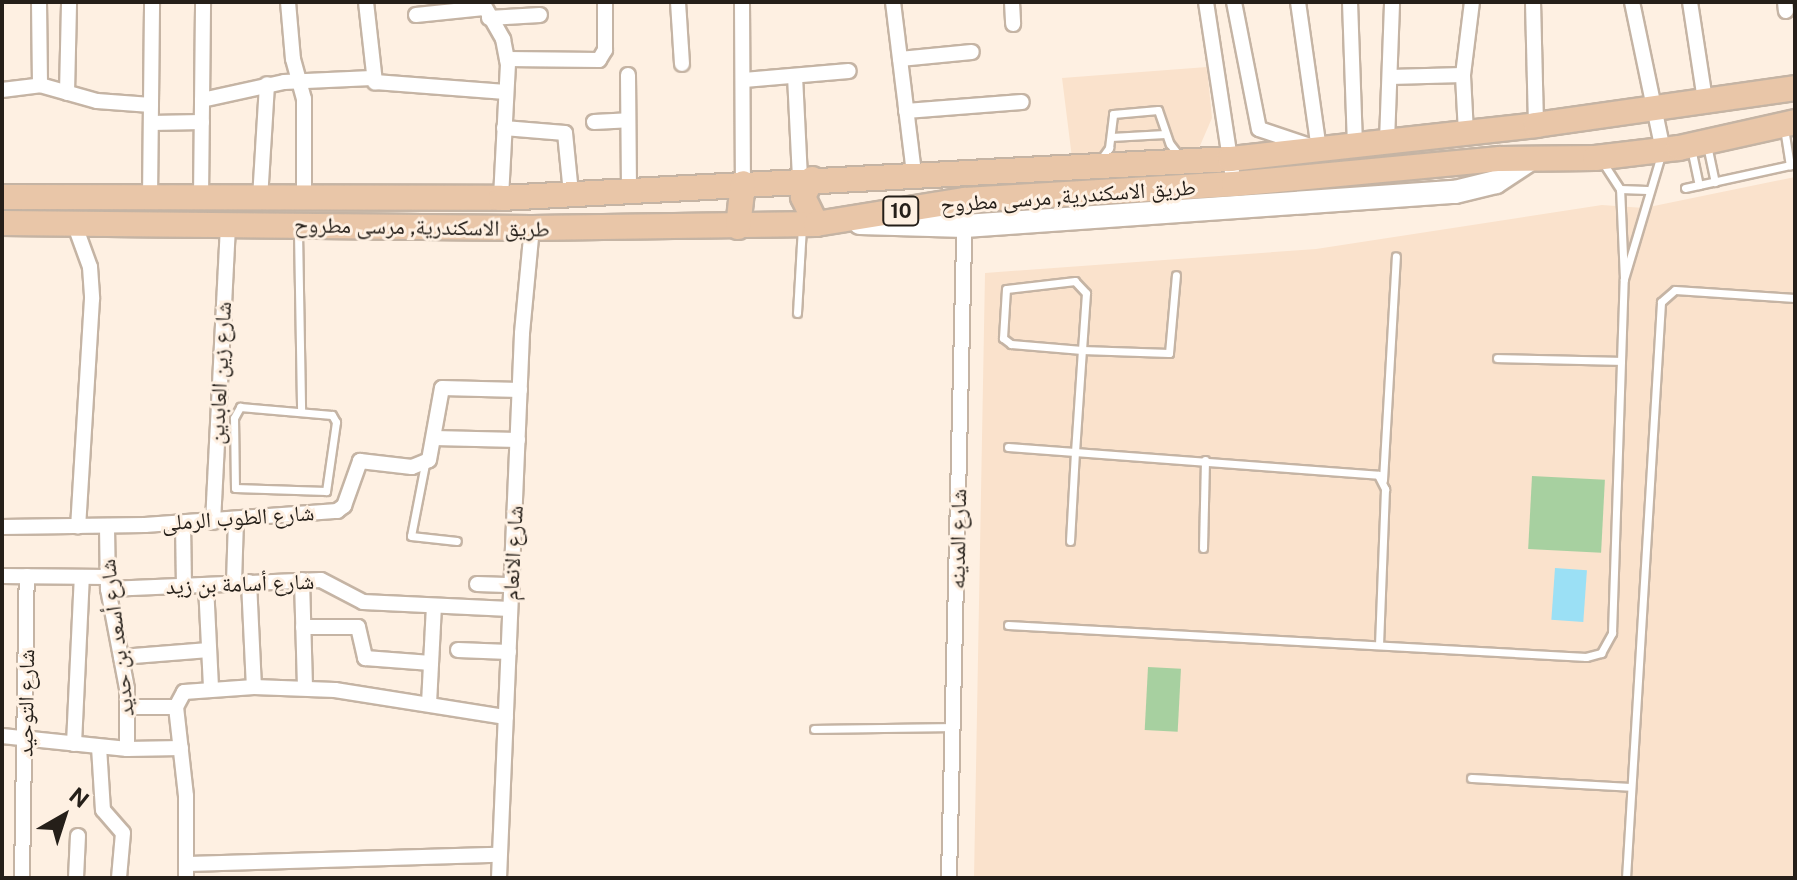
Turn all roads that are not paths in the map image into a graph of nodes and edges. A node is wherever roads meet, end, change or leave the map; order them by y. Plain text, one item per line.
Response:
1 (39, 2) edge
2 (69, 2) edge
3 (152, 2) edge
4 (203, 2) edge
5 (288, 2) edge
6 (366, 2) edge
7 (605, 2) edge
8 (678, 2) edge
9 (742, 2) edge
10 (893, 2) edge
11 (1012, 2) edge
12 (1206, 2) edge
13 (1234, 2) edge
14 (1298, 2) edge
15 (1350, 2) edge
16 (1392, 2) edge
17 (1472, 2) edge
18 (1533, 2) edge
19 (1632, 2) edge
20 (1690, 2) edge
21 (485, 9) edge
22 (416, 15) dead end
23 (540, 15) dead end
24 (1013, 24) dead end
25 (972, 52) dead end
26 (1243, 57) junction
27 (507, 59) junction
28 (900, 59) junction
29 (1215, 61) junction
30 (682, 64) dead end
31 (849, 71) dead end
32 (628, 75) dead end
33 (1463, 75) junction
34 (795, 76) junction
35 (1390, 77) junction
36 (372, 78) junction
37 (744, 80) junction
38 (301, 81) junction
39 (267, 84) junction
40 (40, 85) junction
41 (1795, 88) edge
42 (2, 90) edge
43 (506, 92) junction
44 (67, 93) junction
45 (202, 100) junction
46 (1705, 100) junction
47 (1022, 102) dead end
48 (151, 105) junction
49 (1654, 108) junction
50 (906, 111) junction
51 (628, 120) junction
52 (202, 122) junction
53 (594, 122) dead end
54 (151, 123) junction
55 (1789, 123) edge
56 (1536, 125) junction
57 (504, 128) junction
58 (1466, 133) junction
59 (1165, 134) junction
60 (1111, 137) junction
61 (1387, 141) junction
62 (1698, 144) junction
63 (1355, 145) junction
64 (1316, 149) junction
65 (1663, 151) junction
66 (1595, 158) junction
67 (1230, 159) junction
68 (1531, 159) junction
69 (1185, 161) junction
70 (1792, 165) edge
71 (1094, 166) junction
72 (914, 174) junction
73 (806, 179) junction
74 (1715, 182) junction
75 (743, 183) junction
76 (1234, 184) junction
77 (1699, 185) junction
78 (1685, 188) dead end
79 (1620, 189) junction
80 (629, 190) junction
81 (1647, 190) junction
82 (571, 193) junction
83 (2, 197) edge
84 (501, 198) junction
85 (150, 199) junction
86 (201, 199) junction
87 (260, 199) junction
88 (304, 199) junction
89 (965, 200) junction
90 (843, 220) junction
91 (2, 223) edge
92 (74, 223) junction
93 (228, 225) junction
94 (809, 225) junction
95 (298, 226) junction
96 (965, 226) junction
97 (738, 227) junction
98 (532, 228) junction
99 (1396, 256) dead end
100 (1176, 275) dead end
101 (1624, 279) junction
102 (1795, 298) edge
103 (797, 313) dead end
104 (1082, 350) junction
105 (1497, 358) dead end
106 (1621, 361) junction
107 (520, 390) junction
108 (301, 411) junction
109 (434, 438) junction
110 (518, 440) junction
111 (1008, 447) dead end
112 (1075, 452) junction
113 (1205, 460) junction
114 (425, 464) junction
115 (1383, 480) junction
116 (236, 520) junction
117 (213, 522) junction
118 (183, 523) junction
119 (2, 527) edge
120 (78, 527) junction
121 (107, 527) junction
122 (457, 541) dead end
123 (1070, 541) dead end
124 (1203, 548) dead end
125 (2, 576) edge
126 (27, 576) junction
127 (82, 577) junction
128 (302, 580) junction
129 (107, 583) junction
130 (242, 583) junction
131 (477, 584) dead end
132 (206, 585) junction
133 (512, 585) junction
134 (184, 586) junction
135 (434, 606) junction
136 (510, 609) junction
137 (1008, 625) dead end
138 (303, 627) junction
139 (1379, 645) junction
140 (209, 650) junction
141 (458, 650) dead end
142 (509, 652) junction
143 (121, 657) junction
144 (431, 663) junction
145 (254, 687) junction
146 (305, 688) junction
147 (211, 689) junction
148 (429, 704) junction
149 (128, 707) junction
150 (176, 707) junction
151 (506, 717) junction
152 (953, 727) junction
153 (814, 729) dead end
154 (2, 736) edge
155 (25, 739) junction
156 (74, 744) junction
157 (99, 747) junction
158 (181, 748) junction
159 (127, 749) junction
160 (1471, 778) dead end
161 (1631, 787) junction
162 (78, 836) dead end
163 (499, 855) junction
164 (186, 871) edge
165 (22, 878) edge
166 (76, 878) edge
167 (119, 878) edge
168 (499, 878) edge
169 (949, 878) edge
170 (1626, 878) edge

1 - 40 street
2 - 44 street
3 - 48 street
4 - 45 street
5 - 38 street
6 - 36 street
7 - 27 street
8 - 30 street
9 - 37 street
10 - 28 street
11 - 24 street
12 - 29 street
13 - 26 street
14 - 64 street
15 - 63 street
16 - 35 street
17 - 33 street
18 - 56 street
19 - 49 street
20 - 46 street
21 - 22 street
21 - 23 street
21 - 27 street
25 - 28 street
26 - 29 street
26 - 64 street
27 - 43 street
28 - 50 street
29 - 67 street
31 - 34 street
32 - 51 street
33 - 35 street
33 - 58 street
34 - 37 street
34 - 73 street
35 - 61 street
36 - 38 street
36 - 43 street
37 - 75 street
38 - 39 street
38 - 88 street
39 - 45 street
39 - 87 street
40 - 42 street
40 - 44 street
41 - 46 main road, طريق الاسكندرية, مرسى مطروح / 10
43 - 57 street
44 - 48 street
45 - 52 street
46 - 49 main road, طريق الاسكندرية, مرسى مطروح / 10
47 - 50 street
48 - 54 street
49 - 56 main road, طريق الاسكندرية, مرسى مطروح / 10
49 - 65 street
50 - 72 street
51 - 53 street
51 - 80 street
52 - 54 street
52 - 86 street
54 - 85 street
55 - 62 main road, طريق الاسكندرية, مرسى مطروح / 10
55 - 70 lane
56 - 58 main road, طريق الاسكندرية, مرسى مطروح / 10
57 - 82 street
57 - 84 street
58 - 61 main road, طريق الاسكندرية, مرسى مطروح / 10
59 - 60 lane
59 - 60 lane
59 - 69 lane
60 - 71 lane
61 - 63 main road, طريق الاسكندرية, مرسى مطروح / 10
62 - 65 main road, طريق الاسكندرية, مرسى مطروح / 10
62 - 74 lane
62 - 77 lane
63 - 64 main road, طريق الاسكندرية, مرسى مطروح / 10
64 - 67 main road, طريق الاسكندرية, مرسى مطروح / 10
65 - 66 main road, طريق الاسكندرية, مرسى مطروح / 10
65 - 81 lane
66 - 68 main road, طريق الاسكندرية, مرسى مطروح / 10
66 - 79 lane
67 - 69 main road, طريق الاسكندرية, مرسى مطروح / 10
67 - 76 street
68 - 76 main road, طريق الاسكندرية, مرسى مطروح / 10
68 - 96 main road
69 - 71 main road, طريق الاسكندرية, مرسى مطروح / 10
70 - 74 lane
71 - 72 main road, طريق الاسكندرية, مرسى مطروح / 10
72 - 73 main road, طريق الاسكندرية, مرسى مطروح / 10
73 - 75 main road, طريق الاسكندرية, مرسى مطروح / 10
73 - 94 main road
74 - 77 lane
75 - 80 main road, طريق الاسكندرية, مرسى مطروح / 10
75 - 97 main road
76 - 89 main road, طريق الاسكندرية, مرسى مطروح / 10
77 - 78 lane
79 - 81 lane
79 - 101 lane
80 - 82 main road, طريق الاسكندرية, مرسى مطروح / 10
81 - 101 lane
82 - 84 main road, طريق الاسكندرية, مرسى مطروح / 10
83 - 85 main road, طريق الاسكندرية, مرسى مطروح / 10
84 - 88 main road, طريق الاسكندرية, مرسى مطروح / 10
85 - 86 main road, طريق الاسكندرية, مرسى مطروح / 10
86 - 87 main road, طريق الاسكندرية, مرسى مطروح / 10
87 - 88 main road, طريق الاسكندرية, مرسى مطروح / 10
89 - 90 main road, طريق الاسكندرية, مرسى مطروح / 10
89 - 96 street, شارع المدينه
90 - 94 main road, طريق الاسكندرية, مرسى مطروح / 10
90 - 96 main road
91 - 92 main road, طريق الاسكندرية, مرسى مطروح / 10
92 - 93 main road, طريق الاسكندرية, مرسى مطروح / 10
92 - 120 street
93 - 95 main road, طريق الاسكندرية, مرسى مطروح / 10
93 - 117 street, شارع زين العابدين
94 - 97 main road, طريق الاسكندرية, مرسى مطروح / 10
94 - 103 lane
95 - 98 main road, طريق الاسكندرية, مرسى مطروح / 10
95 - 108 lane
96 - 152 street, شارع المدينه
97 - 98 main road, طريق الاسكندرية, مرسى مطروح / 10
98 - 107 street, شارع الانعام
99 - 115 lane
100 - 104 lane
101 - 106 lane
102 - 161 lane
104 - 104 lane
104 - 112 lane
105 - 106 lane
106 - 139 lane
107 - 109 street
107 - 110 street, شارع الانعام
108 - 108 lane
109 - 110 street
109 - 114 street
110 - 133 street, شارع الانعام
111 - 112 lane
112 - 113 lane
112 - 123 lane
113 - 115 lane
113 - 124 lane
114 - 116 street, شارع الطوب الرملى
114 - 122 lane
115 - 139 lane
116 - 117 street, شارع الطوب الرملى
116 - 130 street
117 - 118 street, شارع الطوب الرملى
118 - 121 street, شارع الطوب الرملى
118 - 134 street
119 - 120 street, شارع الطوب الرملى
120 - 121 street, شارع الطوب الرملى
121 - 129 street, شارع أسعد بن حديد
125 - 126 street, شارع أسامة بن زيد
126 - 127 street, شارع أسامة بن زيد
126 - 155 street, شارع التوحيد
127 - 129 street, شارع أسامة بن زيد
127 - 156 street
128 - 130 street, شارع أسامة بن زيد
128 - 135 street, شارع أسامة بن زيد
128 - 138 street
129 - 134 street, شارع أسامة بن زيد
129 - 143 street, شارع أسعد بن حديد
130 - 132 street, شارع أسامة بن زيد
130 - 145 street
131 - 133 street
132 - 134 street, شارع أسامة بن زيد
132 - 140 street
133 - 136 street, شارع الانعام
135 - 136 street, شارع أسامة بن زيد
135 - 144 street
136 - 142 street, شارع الانعام
137 - 139 lane
138 - 144 street
138 - 146 street
140 - 143 street
140 - 147 street
141 - 142 street
142 - 151 street, شارع الانعام
143 - 149 street, شارع أسعد بن حديد
144 - 148 street
145 - 146 street
145 - 147 street
146 - 148 street
147 - 150 street
148 - 151 street
149 - 150 street
149 - 159 street, شارع أسعد بن حديد
150 - 158 street
151 - 163 street, شارع الانعام
152 - 153 lane
152 - 169 street, شارع المدينه
154 - 155 street
155 - 156 street
155 - 165 street, شارع التوحيد
156 - 157 street
157 - 159 street
157 - 167 street
158 - 159 street
158 - 164 street
160 - 161 lane
161 - 170 lane
162 - 166 street
163 - 164 street
163 - 168 street, شارع الانعام

